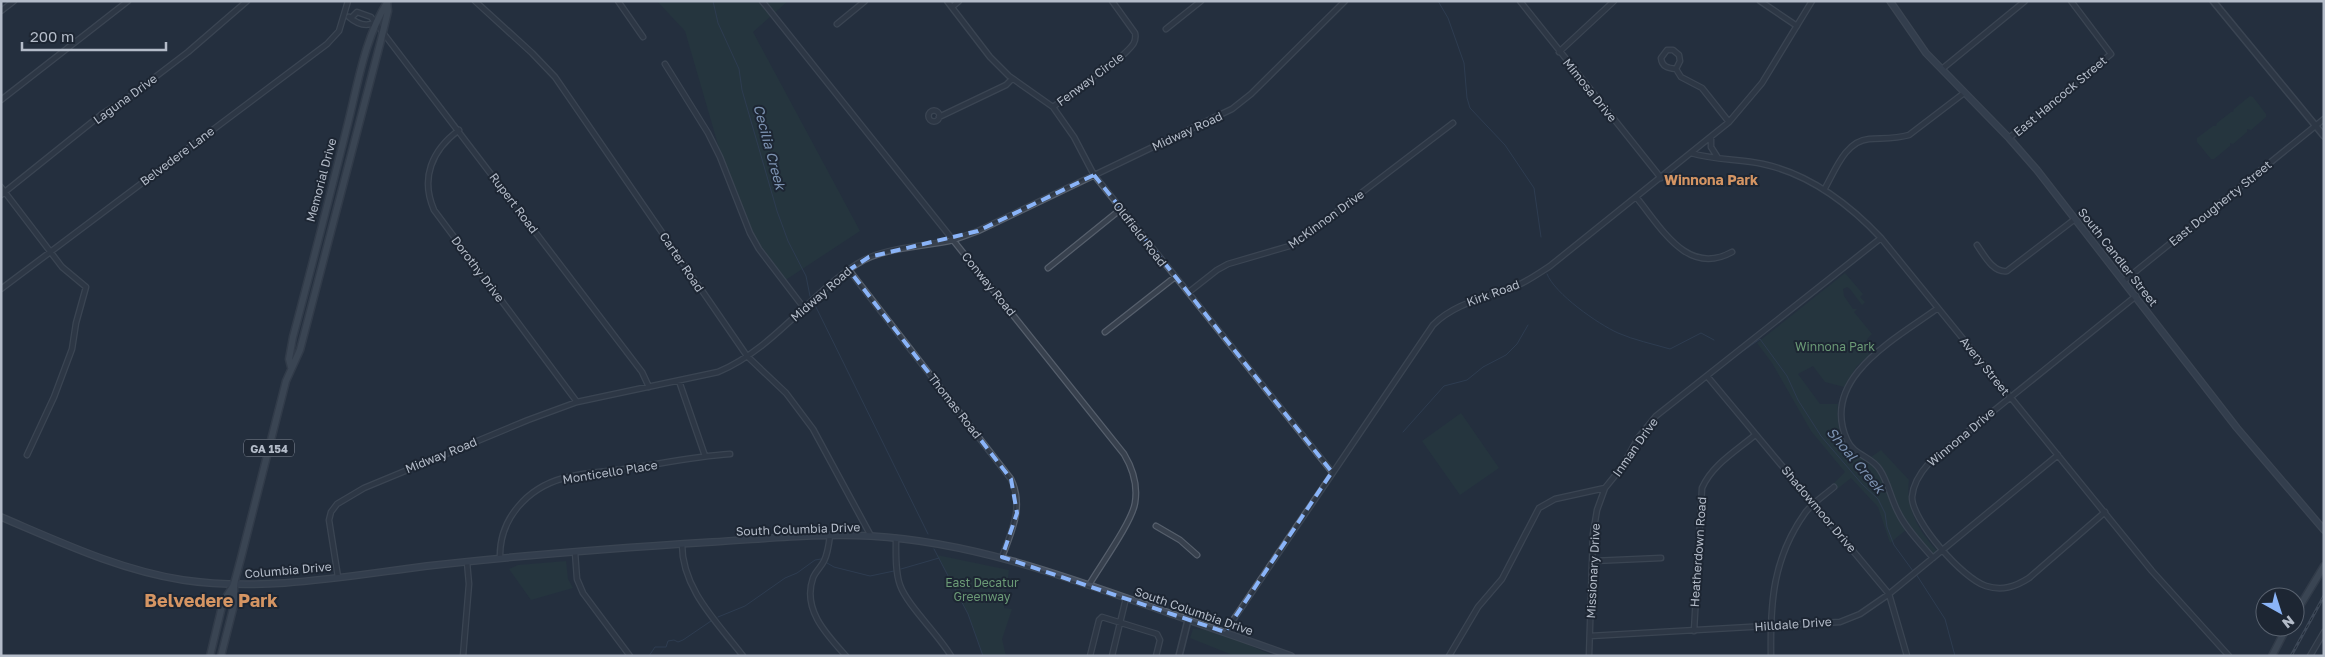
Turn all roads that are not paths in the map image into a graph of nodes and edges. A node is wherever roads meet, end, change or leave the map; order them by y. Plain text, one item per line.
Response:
1 (14, 1) edge
2 (128, 1) edge
3 (247, 1) edge
4 (348, 1) edge
5 (475, 1) edge
6 (618, 1) edge
7 (762, 1) edge
8 (865, 1) edge
9 (947, 1) edge
10 (959, 1) edge
11 (1112, 1) edge
12 (1201, 1) edge
13 (1345, 1) edge
14 (1520, 1) edge
15 (1614, 1) edge
16 (1760, 1) edge
17 (1812, 1) edge
18 (1890, 1) edge
19 (2025, 1) edge
20 (2071, 1) edge
21 (2213, 1) edge
22 (388, 2) edge
23 (952, 7) junction
24 (1, 11) edge
25 (348, 17) junction
26 (375, 24) junction
27 (837, 24) dead end
28 (1797, 26) junction
29 (1166, 29) dead end
30 (382, 32) junction
31 (643, 37) dead end
32 (1559, 52) junction
33 (665, 64) dead end
34 (1676, 69) junction
35 (1942, 69) junction
36 (1012, 79) junction
37 (1964, 93) junction
38 (1, 100) edge
39 (1053, 107) junction
40 (940, 117) dead end
41 (2324, 119) edge
42 (1729, 122) junction
43 (1453, 123) dead end
44 (2316, 125) junction
45 (459, 130) junction
46 (2324, 136) edge
47 (1710, 137) junction
48 (2009, 138) junction
49 (1691, 153) junction
50 (1718, 158) junction
51 (1094, 175) junction
52 (1661, 178) junction
53 (1, 187) edge
54 (1824, 190) junction
55 (3, 194) edge
56 (1636, 197) junction
57 (1121, 209) junction
58 (2075, 219) junction
59 (1881, 238) junction
60 (954, 240) junction
61 (1977, 245) dead end
62 (50, 252) junction
63 (1732, 252) dead end
64 (1048, 268) dead end
65 (849, 270) junction
66 (1174, 277) junction
67 (2125, 280) junction
68 (1, 289) edge
69 (1189, 292) junction
70 (2136, 296) junction
71 (804, 308) junction
72 (1938, 308) junction
73 (1105, 332) dead end
74 (747, 356) junction
75 (291, 367) junction
76 (1707, 376) junction
77 (679, 381) junction
78 (649, 387) junction
79 (2010, 396) junction
80 (577, 402) junction
81 (1755, 435) junction
82 (730, 454) dead end
83 (28, 455) dead end
84 (2058, 455) junction
85 (705, 456) junction
86 (1332, 472) junction
87 (1834, 487) dead end
88 (1605, 488) junction
89 (1815, 504) junction
90 (2105, 512) junction
91 (1, 517) edge
92 (1156, 526) dead end
93 (2324, 530) edge
94 (830, 535) junction
95 (871, 536) junction
96 (896, 538) junction
97 (682, 544) junction
98 (1942, 550) junction
99 (575, 552) junction
100 (1197, 555) dead end
101 (1002, 557) junction
102 (500, 558) junction
103 (1661, 558) dead end
104 (1933, 558) junction
105 (1593, 560) junction
106 (467, 562) junction
107 (2324, 566) edge
108 (338, 576) junction
109 (234, 584) junction
110 (1089, 585) junction
111 (1889, 594) junction
112 (2305, 597) edge
113 (1126, 598) junction
114 (1188, 620) junction
115 (1121, 622) junction
116 (1770, 626) junction
117 (1694, 631) junction
118 (1225, 632) junction
119 (2324, 632) edge
120 (1590, 636) junction
121 (2282, 637) edge
122 (210, 656) edge
123 (221, 656) edge
124 (463, 656) edge
125 (630, 656) edge
126 (743, 656) edge
127 (846, 656) edge
128 (950, 656) edge
129 (1090, 656) edge
130 (1112, 656) edge
131 (1156, 656) edge
132 (1179, 656) edge
133 (1292, 656) edge
134 (1448, 656) edge
135 (1589, 656) edge
136 (1771, 656) edge
137 (1908, 656) edge
138 (2228, 656) edge
139 (2272, 656) edge
140 (2310, 656) edge

1 - 24 street
2 - 38 street
3 - 55 street, Laguna Drive
4 - 25 street
5 - 74 street, Carter Road
6 - 31 street
7 - 60 street, Conway Road
8 - 27 street
9 - 23 street, Oldfield Road
10 - 23 street
11 - 39 street, Fenway Circle
12 - 29 street
13 - 51 street, Midway Road
14 - 32 street, Mimosa Drive
15 - 32 street
16 - 28 street
17 - 28 street, Kirk Road
18 - 35 main road, South Candler Street
19 - 35 street
20 - 48 street, East Hancock Street
21 - 44 street
22 - 26 main road, Memorial Drive / GA 154
22 - 30 main road, Memorial Drive / GA 154
23 - 36 street, Oldfield Road
25 - 26 street
25 - 26 street, Rupert Road
25 - 62 street, Belvedere Lane
26 - 30 street, Rupert Road
26 - 75 main road, Memorial Drive / GA 154
28 - 42 street, Kirk Road
30 - 45 street, Rupert Road
30 - 75 main road, Memorial Drive / GA 154
32 - 52 street, Mimosa Drive
33 - 71 street
34 - 34 street
34 - 42 street
35 - 37 main road, South Candler Street
36 - 39 street, Oldfield Road
36 - 40 street
37 - 48 main road, South Candler Street
37 - 54 street
39 - 51 street, Oldfield Road
41 - 44 street, East Dougherty Street
42 - 47 street, Kirk Road
43 - 69 street, McKinnon Drive
44 - 46 street
44 - 67 street, East Dougherty Street
45 - 78 street, Rupert Road
45 - 80 street, Dorothy Drive
47 - 49 street, Kirk Road
47 - 50 street
48 - 58 main road, South Candler Street
49 - 50 street, Avery Street
49 - 52 street, Kirk Road
50 - 54 street, Avery Street
51 - 57 street, Oldfield Road
51 - 60 street, Midway Road
52 - 56 street, Kirk Road
53 - 55 street
54 - 59 street, Avery Street
55 - 62 street
56 - 63 street
56 - 86 street, Kirk Road
57 - 64 street
57 - 66 street, Oldfield Road
58 - 61 street
58 - 67 main road, South Candler Street
59 - 72 street, Avery Street
59 - 76 street, Inman Drive
60 - 65 street, Midway Road
60 - 110 street, Conway Road
62 - 68 street, Belvedere Lane
62 - 83 street
65 - 71 street, Midway Road
65 - 101 street, Thomas Road
66 - 69 street, Oldfield Road
66 - 73 street
67 - 70 main road, South Candler Street
69 - 86 street, Oldfield Road
70 - 79 street, Winnona Drive
70 - 93 main road, South Candler Street
71 - 74 street, Midway Road
72 - 79 street, Avery Street
72 - 104 street
74 - 77 street, Midway Road
74 - 95 street, Carter Road
75 - 109 main road, Memorial Drive / GA 154
76 - 81 street, Shadowmoor Drive
76 - 88 street, Inman Drive
77 - 78 street, Midway Road
77 - 85 street
78 - 80 street, Midway Road
79 - 84 street, Avery Street
79 - 98 street, Winnona Drive
80 - 108 street, Midway Road
81 - 89 street, Shadowmoor Drive
81 - 117 street, Heatherdown Road
82 - 85 street, Monticello Place
84 - 90 street, Avery Street
84 - 98 street, Hilldale Drive
85 - 102 street, Monticello Place
86 - 118 street, Kirk Road
87 - 89 street
88 - 105 street, Missionary Drive
88 - 134 street, Inman Drive
89 - 111 street, Shadowmoor Drive
89 - 116 street
90 - 98 street, Winnona Drive
90 - 138 street, Avery Street
91 - 109 main road, Columbia Drive
92 - 100 street
94 - 95 main road, South Columbia Drive
94 - 97 main road, South Columbia Drive
94 - 127 street
95 - 96 main road, South Columbia Drive
96 - 101 main road, South Columbia Drive
96 - 128 street
97 - 99 main road, South Columbia Drive
97 - 126 street
98 - 104 street, Hilldale Drive
99 - 102 main road, South Columbia Drive
99 - 125 street
101 - 110 main road, South Columbia Drive
102 - 106 main road, South Columbia Drive
103 - 105 street
104 - 111 street, Hilldale Drive
105 - 120 street, Missionary Drive
106 - 108 main road, Columbia Drive
106 - 124 street
107 - 112 main road
108 - 109 main road, Columbia Drive
109 - 122 main road, Memorial Drive / GA 154
109 - 123 main road, Memorial Drive / GA 154
110 - 113 main road, South Columbia Drive
111 - 116 street, Hilldale Drive
111 - 137 street, Shadowmoor Drive
113 - 114 main road, South Columbia Drive
113 - 115 street
114 - 118 main road, South Columbia Drive
114 - 132 street
115 - 129 street
115 - 130 street
115 - 131 street
116 - 117 street, Hilldale Drive
116 - 136 street
117 - 120 street, Hilldale Drive
118 - 133 main road, South Columbia Drive
119 - 140 street
120 - 135 street, Missionary Drive
121 - 139 main road

